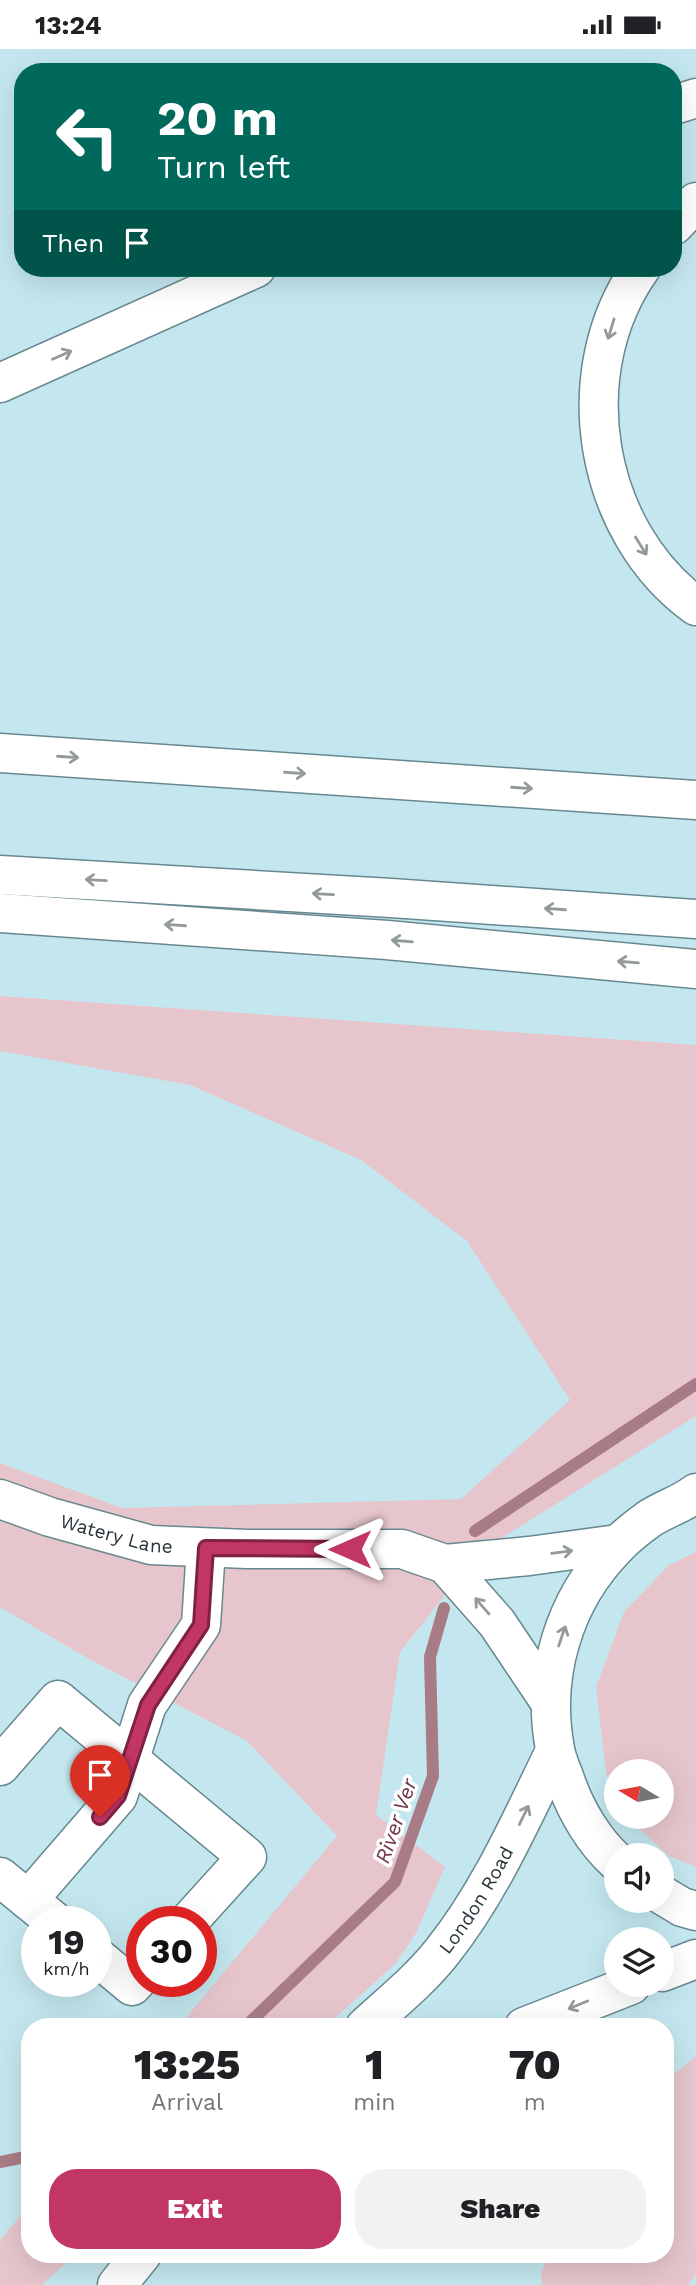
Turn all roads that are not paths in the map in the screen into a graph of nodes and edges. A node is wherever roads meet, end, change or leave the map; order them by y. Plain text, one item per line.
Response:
1 (696, 202) edge
2 (682, 217) edge
3 (236, 277) edge
4 (636, 277) edge
5 (0, 383) edge
6 (696, 606) edge
7 (0, 753) edge
8 (696, 800) edge
9 (0, 874) edge
10 (0, 912) edge
11 (696, 919) edge
12 (696, 969) edge
13 (694, 1495) edge
14 (0, 1499) edge
15 (618, 1545) junction
16 (206, 1548) junction
17 (445, 1564) junction
18 (550, 1702) junction
19 (555, 1751) junction
20 (130, 1760) junction
21 (0, 1766) edge
22 (604, 1847) edge
23 (27, 1899) edge
24 (674, 1902) edge
25 (203, 1906) edge
26 (696, 1911) edge
27 (696, 1959) edge
28 (674, 1967) edge
29 (112, 1969) edge
30 (126, 1981) edge
31 (604, 1996) edge
32 (375, 2018) edge
33 (547, 2018) edge

1 - 2 main road
5 -> 3 main road
4 -> 6 main road
7 -> 8 main road
11 -> 9 main road
12 -> 10 main road
13 - 15 main road
14 - 16 main road, Watery Lane
17 -> 15 main road
18 -> 15 main road
16 - 17 main road, Watery Lane
16 - 20 main road
18 -> 17 main road
18 - 19 main road
19 - 22 main road
32 -> 19 main road, London Road
20 - 21 main road
20 - 23 main road
20 - 25 main road
24 - 26 main road
27 - 28 main road
29 - 30 main road
31 -> 33 main road

